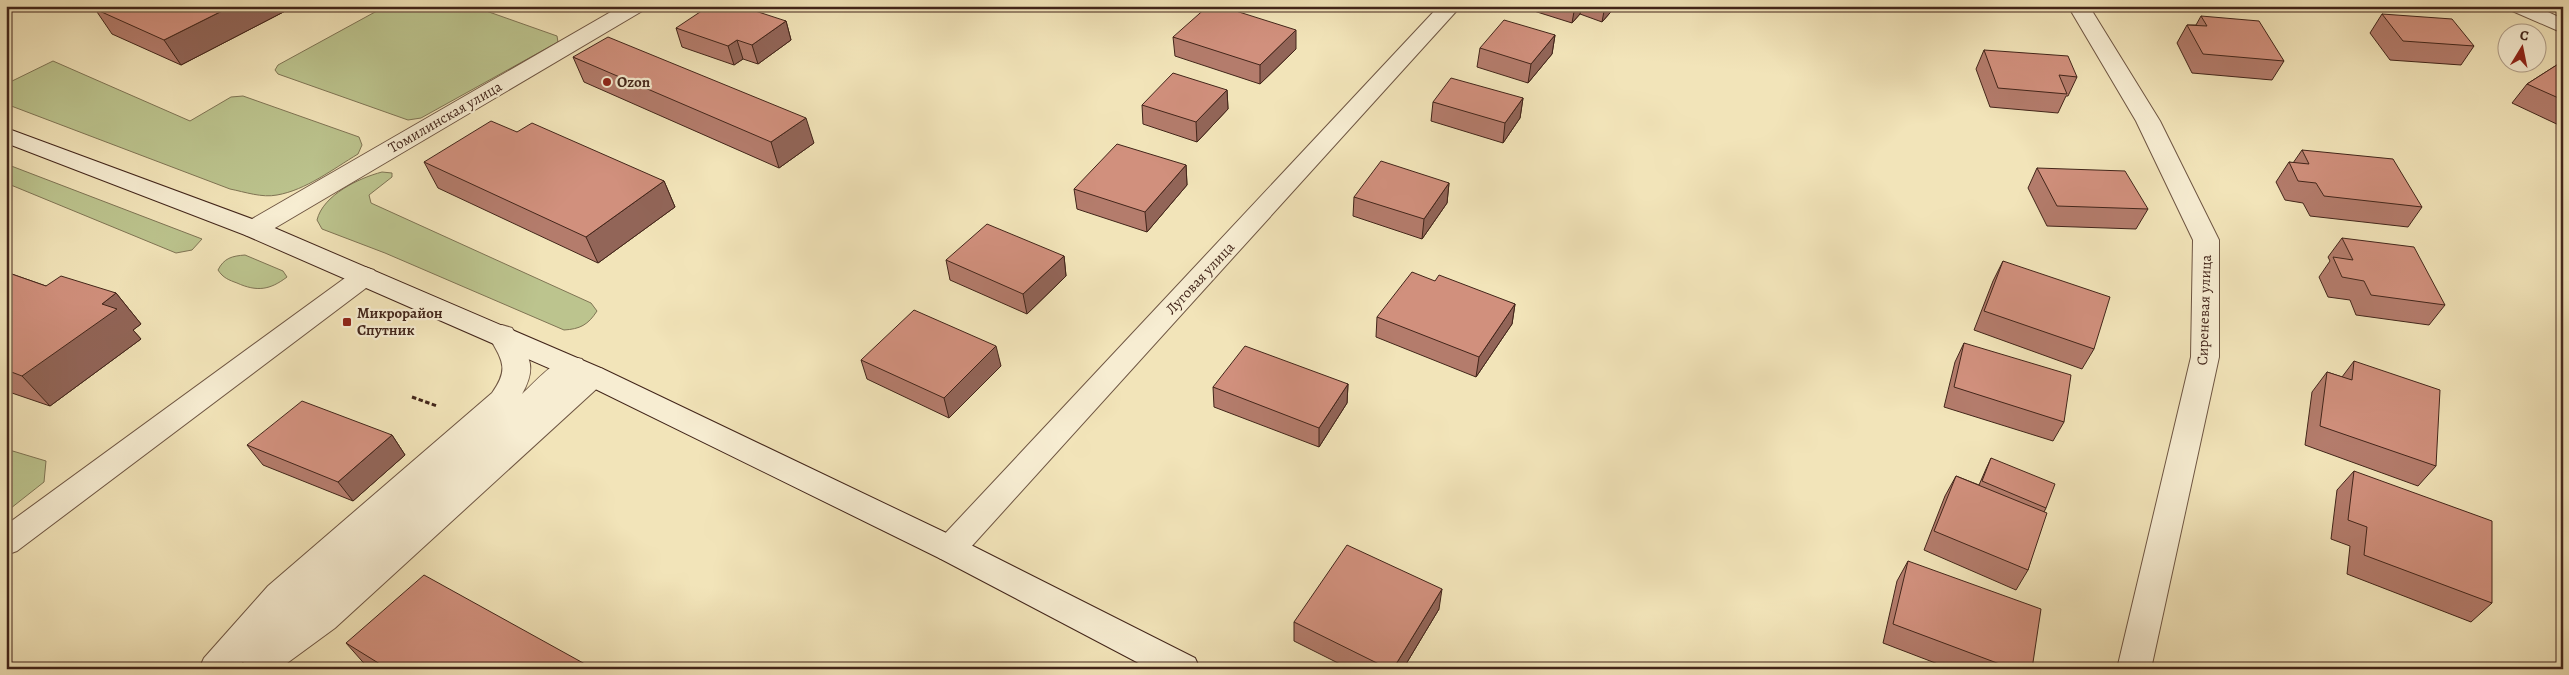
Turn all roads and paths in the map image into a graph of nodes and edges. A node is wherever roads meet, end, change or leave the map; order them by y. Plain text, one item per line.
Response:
1 (637, 6) edge
2 (1451, 6) edge
3 (2078, 6) edge
4 (2517, 6) edge
5 (2563, 27) edge
6 (6, 135) edge
7 (254, 229) junction
8 (365, 276) junction
9 (502, 335) junction
10 (583, 371) junction
11 (6, 542) edge
12 (950, 549) junction
13 (216, 669) edge
14 (233, 669) edge
15 (254, 669) edge
16 (1183, 669) edge
17 (2134, 669) edge

1 - 7 street, Томилинская улица
2 - 12 street, Луговая улица
3 - 17 street, Сиреневая улица
4 - 5 street
6 - 7 street
7 - 8 street
8 - 9 street
8 - 11 street
9 - 10 street
9 - 13 street
10 - 12 street
10 - 14 street
10 - 15 street
12 - 16 street

